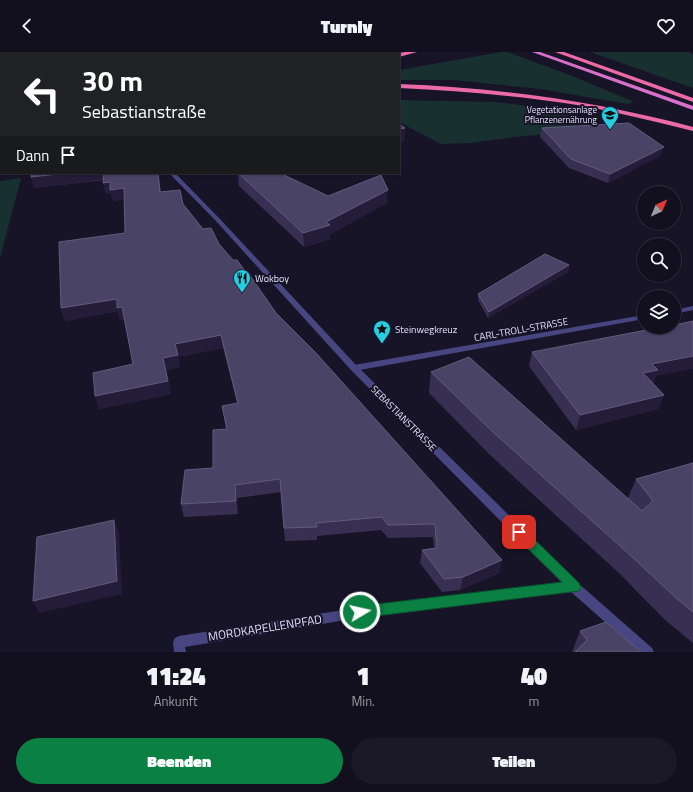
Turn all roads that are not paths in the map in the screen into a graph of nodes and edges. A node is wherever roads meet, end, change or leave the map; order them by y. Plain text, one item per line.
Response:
1 (414, 52) edge
2 (535, 52) edge
3 (558, 52) edge
4 (400, 55) edge
5 (400, 86) edge
6 (693, 100) edge
7 (693, 108) edge
8 (693, 129) edge
9 (173, 174) edge
10 (693, 308) edge
11 (681, 311) edge
12 (637, 318) edge
13 (354, 368) junction
14 (574, 587) junction
15 (180, 652) edge
16 (648, 652) edge

1 - 4 highway
2 - 7 highway
3 - 6 highway
5 - 8 highway
9 - 13 street, SEBASTIANSTRASSE
10 - 11 street
12 - 13 street, CARL-TROLL-STRASSE
13 - 14 street, SEBASTIANSTRASSE
14 - 15 street, MORDKAPELLENPFAD
14 - 16 street, SEBASTIANSTRASSE

